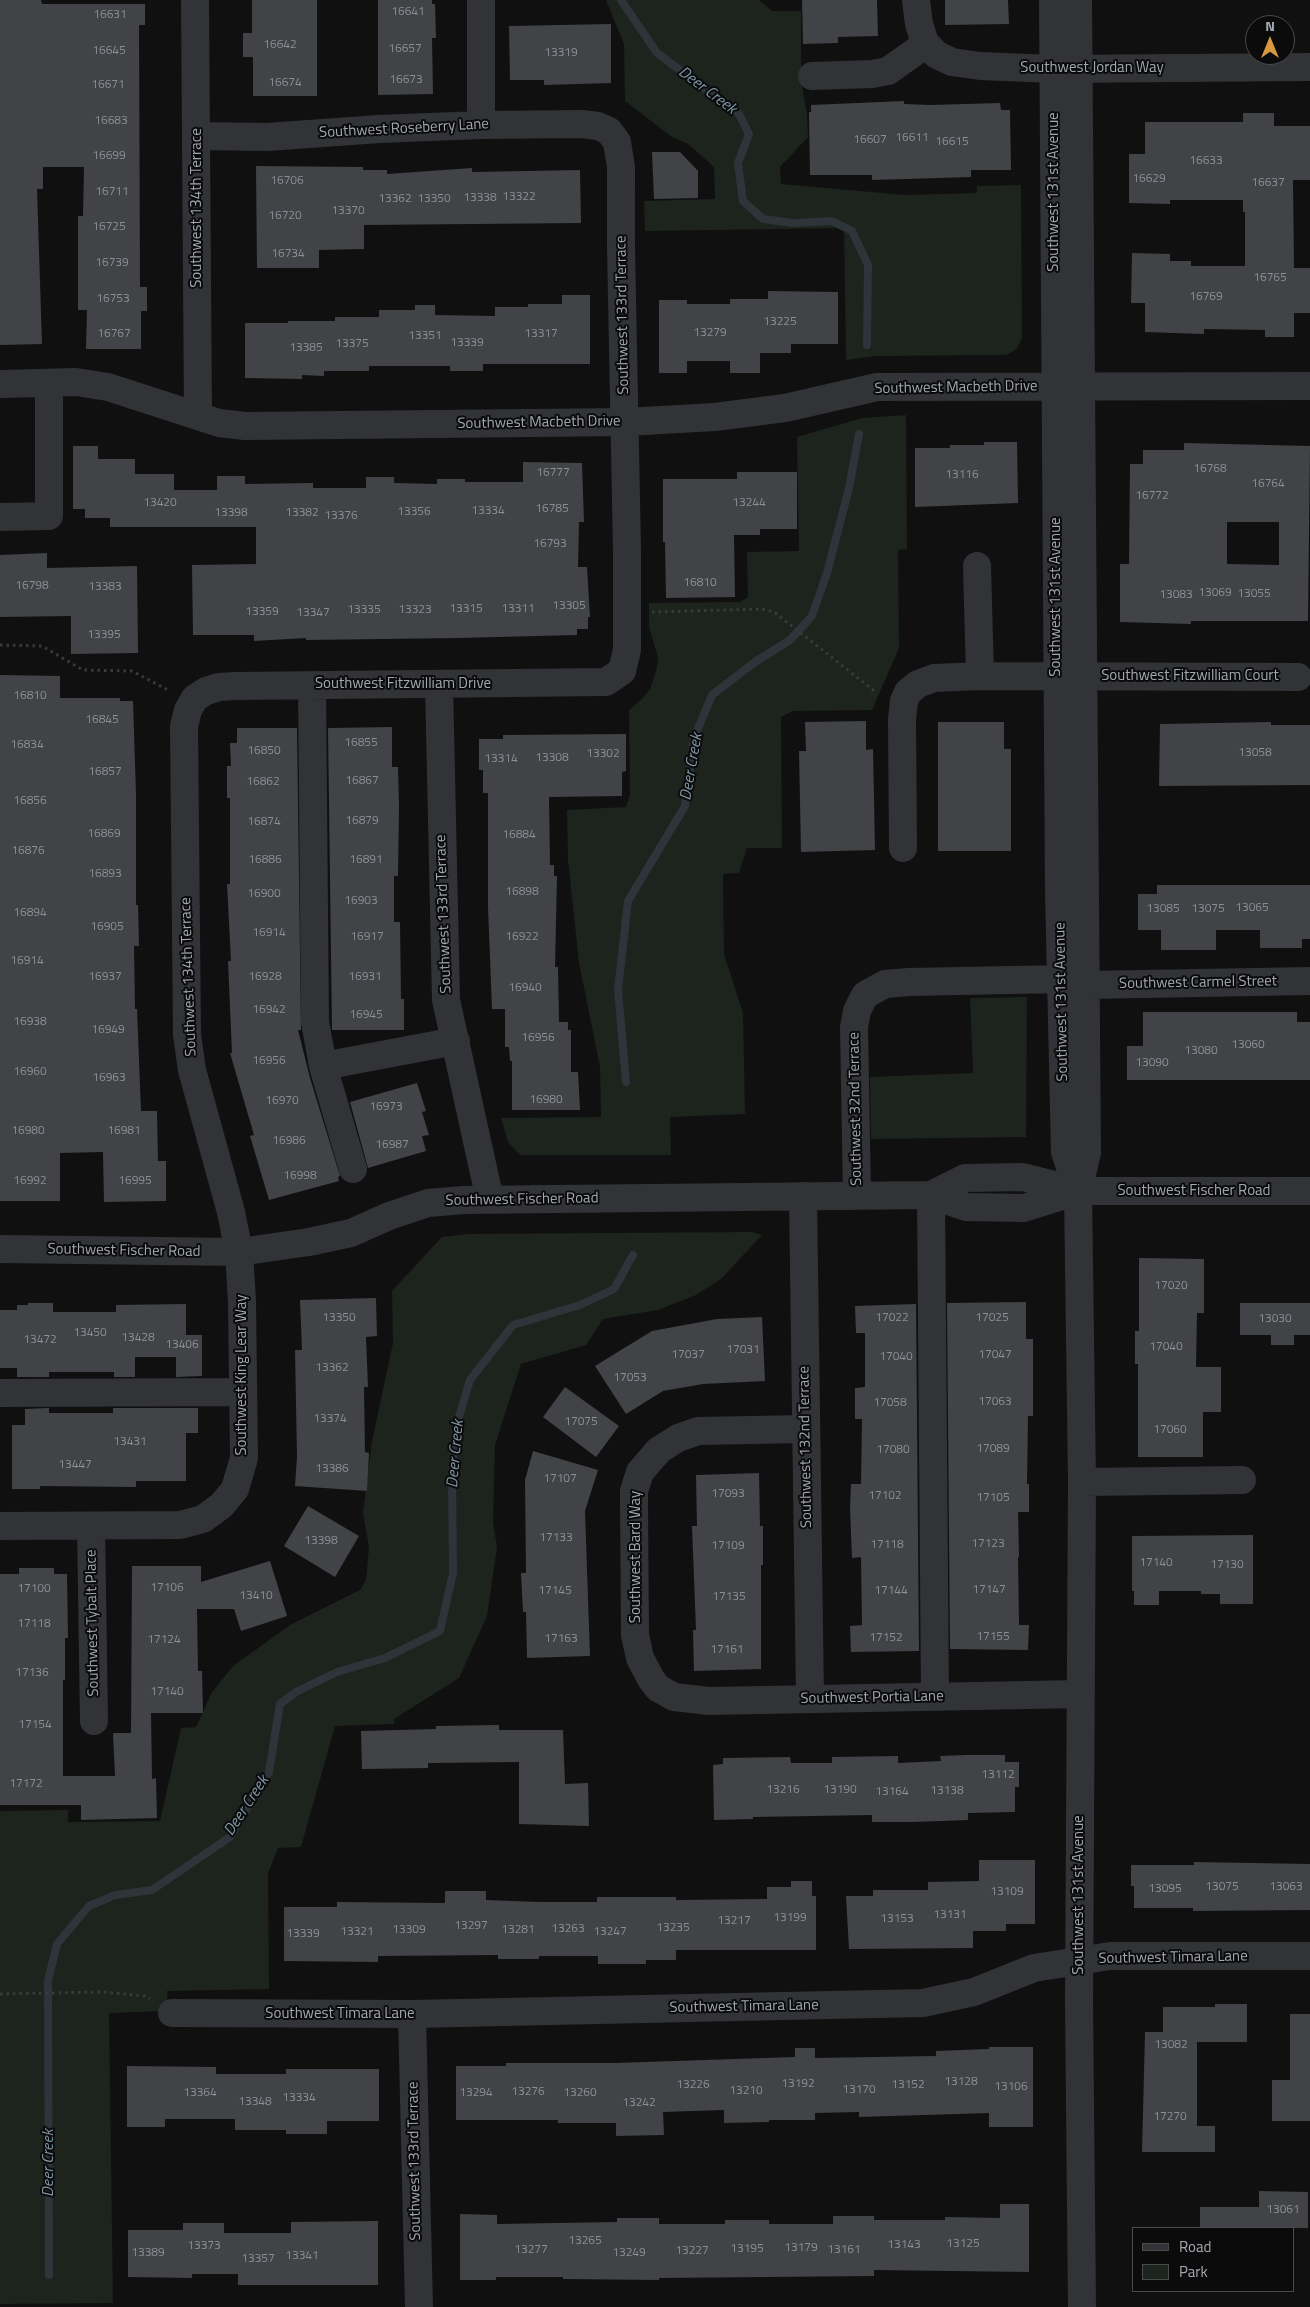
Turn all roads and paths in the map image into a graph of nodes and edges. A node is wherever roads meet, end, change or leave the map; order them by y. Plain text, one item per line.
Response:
1 (195, 0) edge
2 (481, 0) edge
3 (916, 0) edge
4 (1053, 0) edge
5 (1078, 0) edge
6 (926, 44) junction
7 (1310, 67) edge
8 (1066, 68) junction
9 (812, 76) dead end
10 (481, 125) junction
11 (609, 131) joint
12 (197, 136) junction
13 (0, 384) edge
14 (49, 384) junction
15 (1310, 386) edge
16 (1068, 387) junction
17 (198, 416) junction
18 (626, 422) junction
19 (0, 516) edge
20 (977, 566) dead end
21 (627, 612) junction
22 (0, 645) edge
23 (1069, 675) junction
24 (980, 676) junction
25 (1298, 677) dead end
26 (614, 678) joint
27 (439, 684) junction
28 (312, 685) junction
29 (194, 701) junction
30 (903, 711) junction
31 (903, 848) dead end
32 (1310, 981) edge
33 (1074, 982) junction
34 (865, 995) joint
35 (456, 1041) junction
36 (323, 1066) junction
37 (353, 1169) dead end
38 (1078, 1191) junction
39 (1310, 1191) edge
40 (857, 1195) junction
41 (931, 1195) junction
42 (803, 1196) junction
43 (490, 1200) junction
44 (0, 1249) edge
45 (239, 1252) junction
46 (243, 1392) junction
47 (0, 1393) edge
48 (805, 1429) junction
49 (1242, 1480) dead end
50 (1082, 1482) junction
51 (0, 1526) edge
52 (91, 1526) junction
53 (666, 1693) joint
54 (1080, 1694) junction
55 (935, 1696) junction
56 (810, 1698) junction
57 (94, 1721) dead end
58 (1310, 1956) edge
59 (1079, 1962) junction
60 (0, 1994) edge
61 (172, 2012) joint
62 (412, 2014) junction
63 (419, 2307) edge
64 (1082, 2307) edge

1 - 12 street, Southwest 134th Terrace
2 - 10 street
3 - 6 street
4 - 8 street, Southwest 131st Avenue
5 - 8 street, Southwest 131st Avenue
6 - 8 street, Southwest Jordan Way
6 - 9 street
7 - 8 street, Southwest Jordan Way
8 - 16 street, Southwest 131st Avenue
10 - 11 street, Southwest Roseberry Lane
10 - 12 street, Southwest Roseberry Lane
11 - 18 street, Southwest 133rd Terrace
12 - 17 street, Southwest 134th Terrace
13 - 14 street, Southwest Macbeth Drive
14 - 17 street, Southwest Macbeth Drive
14 - 19 street
15 - 16 street
16 - 18 street, Southwest Macbeth Drive
16 - 23 street, Southwest 131st Avenue
17 - 18 street, Southwest Macbeth Drive
18 - 21 street, Southwest 133rd Terrace
20 - 24 street
21 - 26 street, Southwest 133rd Terrace
21 - 30 path
22 - 29 path
23 - 24 street, Southwest Fitzwilliam Court
23 - 25 street, Southwest Fitzwilliam Court
23 - 33 street, Southwest 131st Avenue
24 - 30 street, Southwest Fitzwilliam Court
26 - 27 street, Southwest Fitzwilliam Drive
27 - 28 street, Southwest Fitzwilliam Drive
27 - 35 street, Southwest 133rd Terrace
28 - 29 street, Southwest Fitzwilliam Drive
28 - 36 street
29 - 45 street, Southwest 134th Terrace
30 - 31 street
32 - 33 street, Southwest Carmel Street
33 - 34 street, Southwest Carmel Street
33 - 38 street, Southwest 131st Avenue
34 - 40 street, Southwest 32nd Terrace
35 - 36 street
35 - 43 street, Southwest 133rd Terrace
36 - 37 street
38 - 39 street, Southwest Fischer Road
38 - 41 street, Southwest Fischer Road
38 - 50 street, Southwest 131st Avenue
40 - 41 street, Southwest Fischer Road
40 - 42 street, Southwest Fischer Road
41 - 55 street
42 - 43 street, Southwest Fischer Road
42 - 48 street, Southwest 132nd Terrace
43 - 45 street, Southwest Fischer Road
44 - 45 street, Southwest Fischer Road
45 - 46 street, Southwest King Lear Way
46 - 47 street
46 - 52 street, Southwest King Lear Way
48 - 53 street, Southwest Bard Way
48 - 56 street, Southwest 132nd Terrace
49 - 50 street
50 - 54 street, Southwest 131st Avenue
51 - 52 street, Southwest King Lear Way
52 - 57 street, Southwest Tybalt Place
53 - 56 street, Southwest Portia Lane
54 - 55 street, Southwest Portia Lane
54 - 59 street, Southwest 131st Avenue
55 - 56 street, Southwest Portia Lane
58 - 59 street, Southwest Timara Lane
59 - 62 street, Southwest Timara Lane
59 - 64 street, Southwest 131st Avenue
60 - 61 path
61 - 62 street, Southwest Timara Lane
62 - 63 street, Southwest 133rd Terrace

